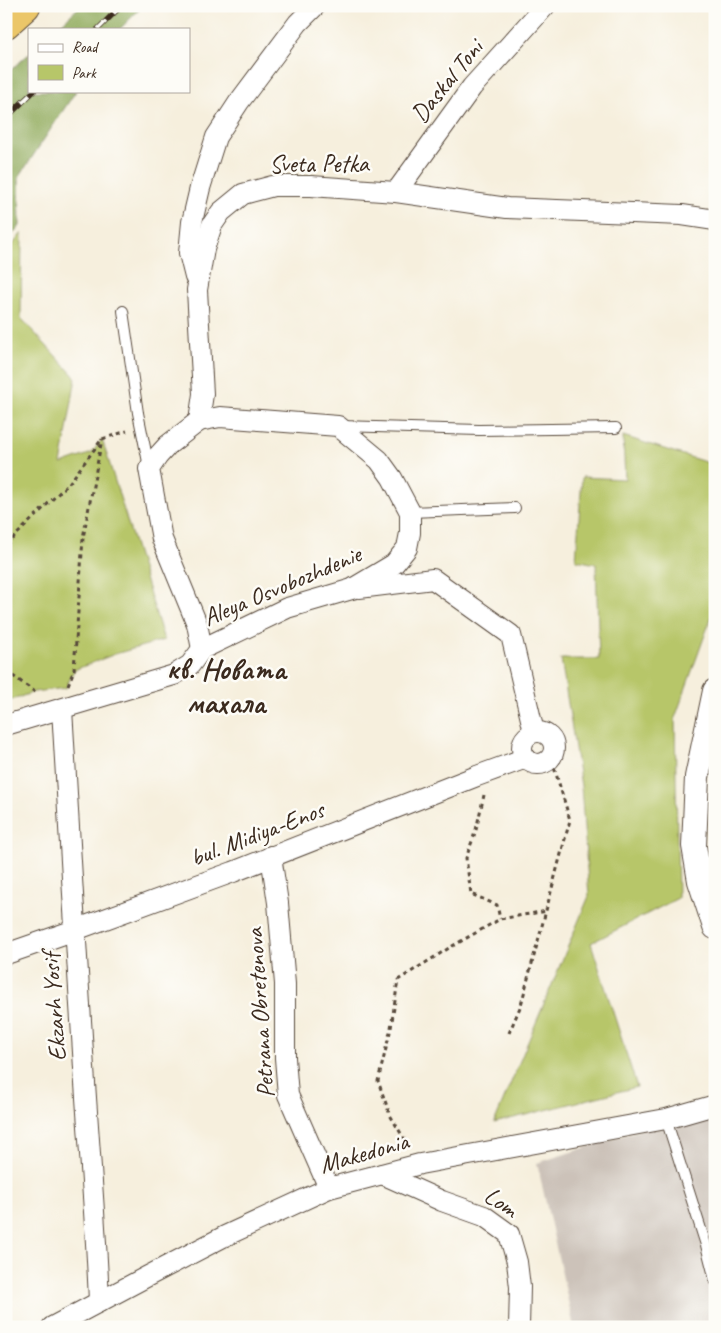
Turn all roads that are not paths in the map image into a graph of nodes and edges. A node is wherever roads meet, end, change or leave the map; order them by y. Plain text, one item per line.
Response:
1 (26, 6) edge
2 (315, 6) edge
3 (545, 6) edge
4 (6, 24) edge
5 (396, 192) junction
6 (715, 220) edge
7 (197, 290) junction
8 (122, 311) dead end
9 (199, 421) junction
10 (338, 426) junction
11 (616, 428) dead end
12 (149, 469) junction
13 (515, 508) dead end
14 (410, 512) junction
15 (352, 589) junction
16 (202, 649) junction
17 (714, 694) edge
18 (62, 709) junction
19 (6, 725) edge
20 (534, 732) junction
21 (526, 758) junction
22 (271, 856) junction
23 (715, 927) edge
24 (75, 930) junction
25 (6, 954) edge
26 (715, 1105) edge
27 (666, 1119) junction
28 (382, 1174) junction
29 (329, 1188) junction
30 (715, 1280) edge
31 (99, 1302) junction
32 (52, 1327) edge
33 (520, 1327) edge

1 - 4 highway
2 - 7 street
3 - 5 street, Daskal Toni
5 - 6 street, Sveta Petka
5 - 7 street, Sveta Petka
7 - 9 street, Sveta Petka
8 - 12 lane
9 - 10 street
9 - 12 street
10 - 11 lane
10 - 14 street, Aleya Osvobozhdenie
12 - 16 street
13 - 14 lane
14 - 15 street, Aleya Osvobozhdenie
15 - 16 street, Aleya Osvobozhdenie
15 - 20 street
16 - 18 street, Aleya Osvobozhdenie
17 - 23 street
18 - 19 street, Aleya Osvobozhdenie
18 - 24 street, Ekzarh Yosif
20 - 21 street
20 - 21 street
21 - 22 street, bul. Midiya-Enos
22 - 24 street, bul. Midiya-Enos
22 - 29 street, Petrana Obretenova
24 - 25 street, bul. Midiya-Enos
24 - 31 street, Ekzarh Yosif
26 - 27 street, Makedonia
27 - 28 street, Makedonia
27 - 30 lane
28 - 29 street, Makedonia
28 - 33 street, Lom
29 - 31 street, Makedonia
31 - 32 street, Makedonia

